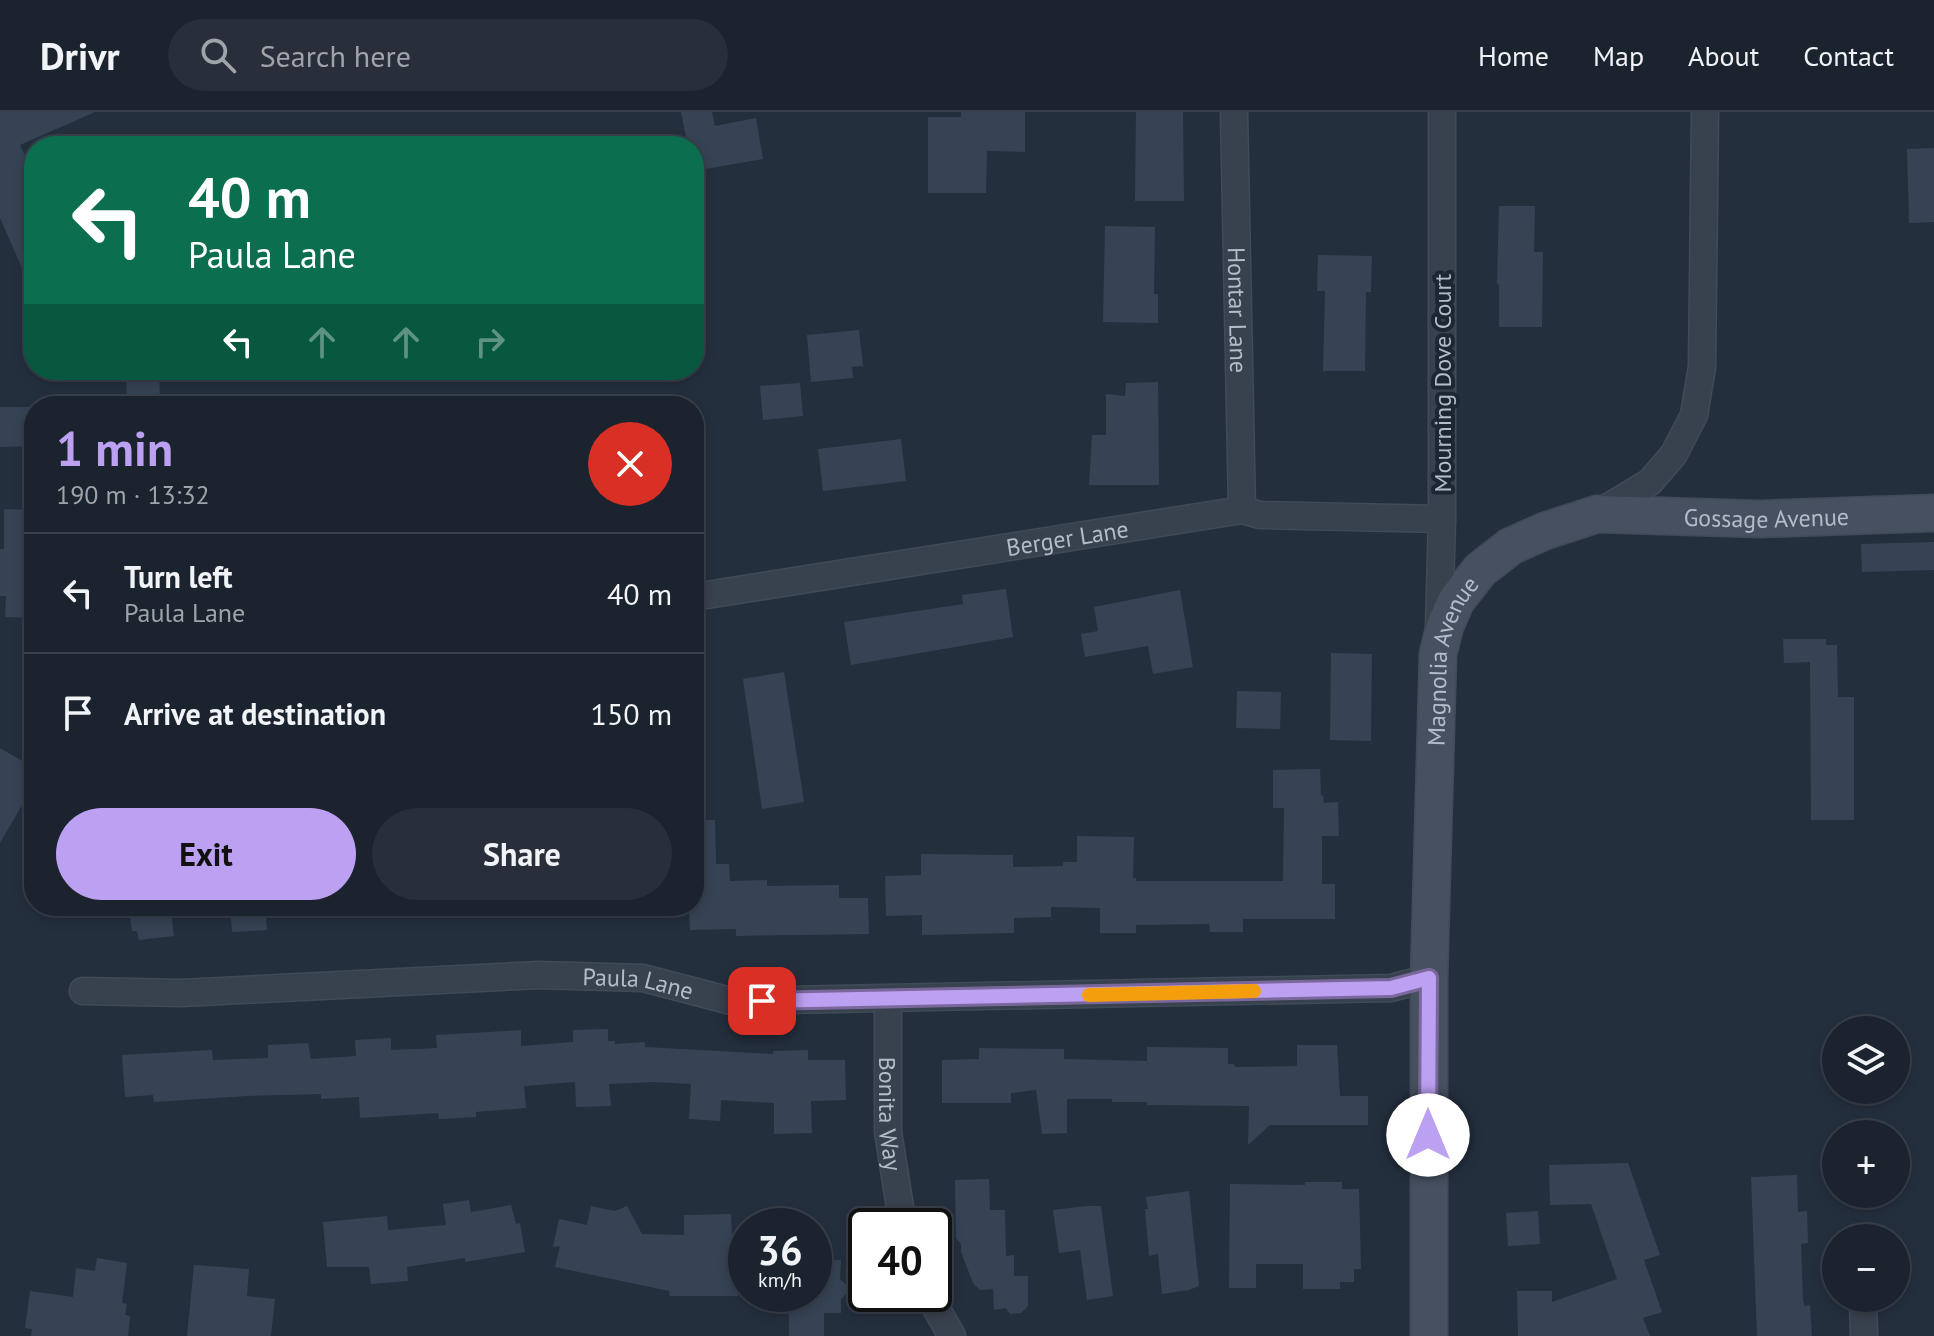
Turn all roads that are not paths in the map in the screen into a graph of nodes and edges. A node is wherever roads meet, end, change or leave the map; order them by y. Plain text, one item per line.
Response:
1 (1234, 112) edge
2 (1442, 112) edge
3 (1705, 112) edge
4 (1242, 510) junction
5 (1934, 513) edge
6 (1597, 514) junction
7 (1442, 519) junction
8 (704, 595) edge
9 (1438, 654) junction
10 (1429, 978) junction
11 (83, 991) dead end
12 (888, 1000) junction
13 (900, 1208) edge
14 (938, 1312) edge
15 (1863, 1312) edge
16 (952, 1336) edge
17 (1429, 1336) edge
18 (1864, 1336) edge

1 - 4 street, Hontar Lane
2 - 7 street, Mourning Dove Court
3 - 6 street, Magnolia Avenue
4 - 7 street, Berger Lane
4 - 8 street, Berger Lane
5 - 6 street, Gossage Avenue
6 - 9 street, Magnolia Avenue
7 - 9 street, Mourning Dove Court
9 - 10 street, Magnolia Avenue
10 - 12 street, Paula Lane
10 - 17 street, Magnolia Avenue
11 - 12 street, Paula Lane
12 - 13 street, Bonita Way
14 - 16 street
15 - 18 street

